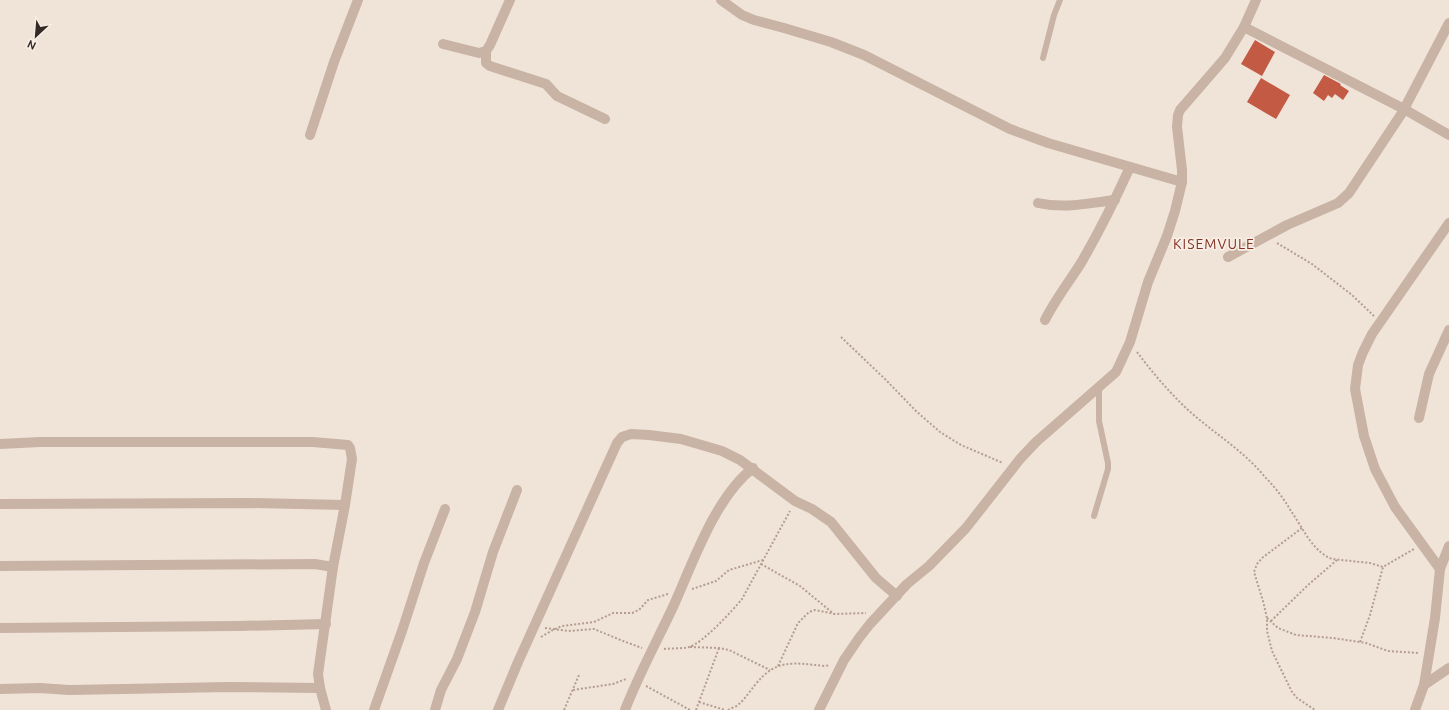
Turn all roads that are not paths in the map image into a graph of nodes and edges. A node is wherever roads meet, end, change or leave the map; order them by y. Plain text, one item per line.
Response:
1 (358, 0) edge
2 (510, 0) edge
3 (721, 0) edge
4 (1060, 0) edge
5 (1256, 0) edge
6 (1449, 23) edge
7 (1244, 27) junction
8 (443, 44) dead end
9 (486, 50) junction
10 (1043, 58) dead end
11 (1404, 109) junction
12 (605, 119) dead end
13 (310, 135) dead end
14 (1449, 135) edge
15 (1130, 167) junction
16 (1182, 182) junction
17 (1115, 200) junction
18 (1038, 203) dead end
19 (1449, 223) edge
20 (1228, 257) dead end
21 (1045, 320) dead end
22 (1449, 330) edge
23 (1099, 388) junction
24 (1419, 418) dead end
25 (0, 444) edge
26 (752, 468) junction
27 (516, 490) dead end
28 (0, 504) edge
29 (346, 505) junction
30 (445, 510) dead end
31 (1094, 516) dead end
32 (1449, 546) edge
33 (0, 566) edge
34 (334, 567) junction
35 (1440, 569) junction
36 (897, 596) junction
37 (326, 624) junction
38 (0, 628) edge
39 (1449, 668) edge
40 (1424, 685) junction
41 (320, 688) junction
42 (0, 689) edge
43 (326, 710) edge
44 (374, 710) edge
45 (435, 710) edge
46 (498, 710) edge
47 (625, 710) edge
48 (819, 710) edge
49 (1415, 710) edge

1 - 13 street
2 - 9 street
3 - 15 street
4 - 10 lane
5 - 7 street
6 - 11 street
7 - 11 street
7 - 16 street
8 - 9 street
9 - 12 street
11 - 14 street
11 - 20 street
15 - 16 street
15 - 17 street
16 - 23 street
17 - 18 street
17 - 21 street
19 - 35 street
22 - 24 street
23 - 31 lane
23 - 36 street
25 - 29 street
26 - 36 street
26 - 46 street
26 - 47 street
27 - 45 street
28 - 29 street
29 - 34 street
30 - 44 street
32 - 35 street
33 - 34 street
34 - 37 street
35 - 40 street
36 - 48 street
37 - 38 street
37 - 41 street
39 - 40 street
40 - 49 street
41 - 42 street
41 - 43 street

